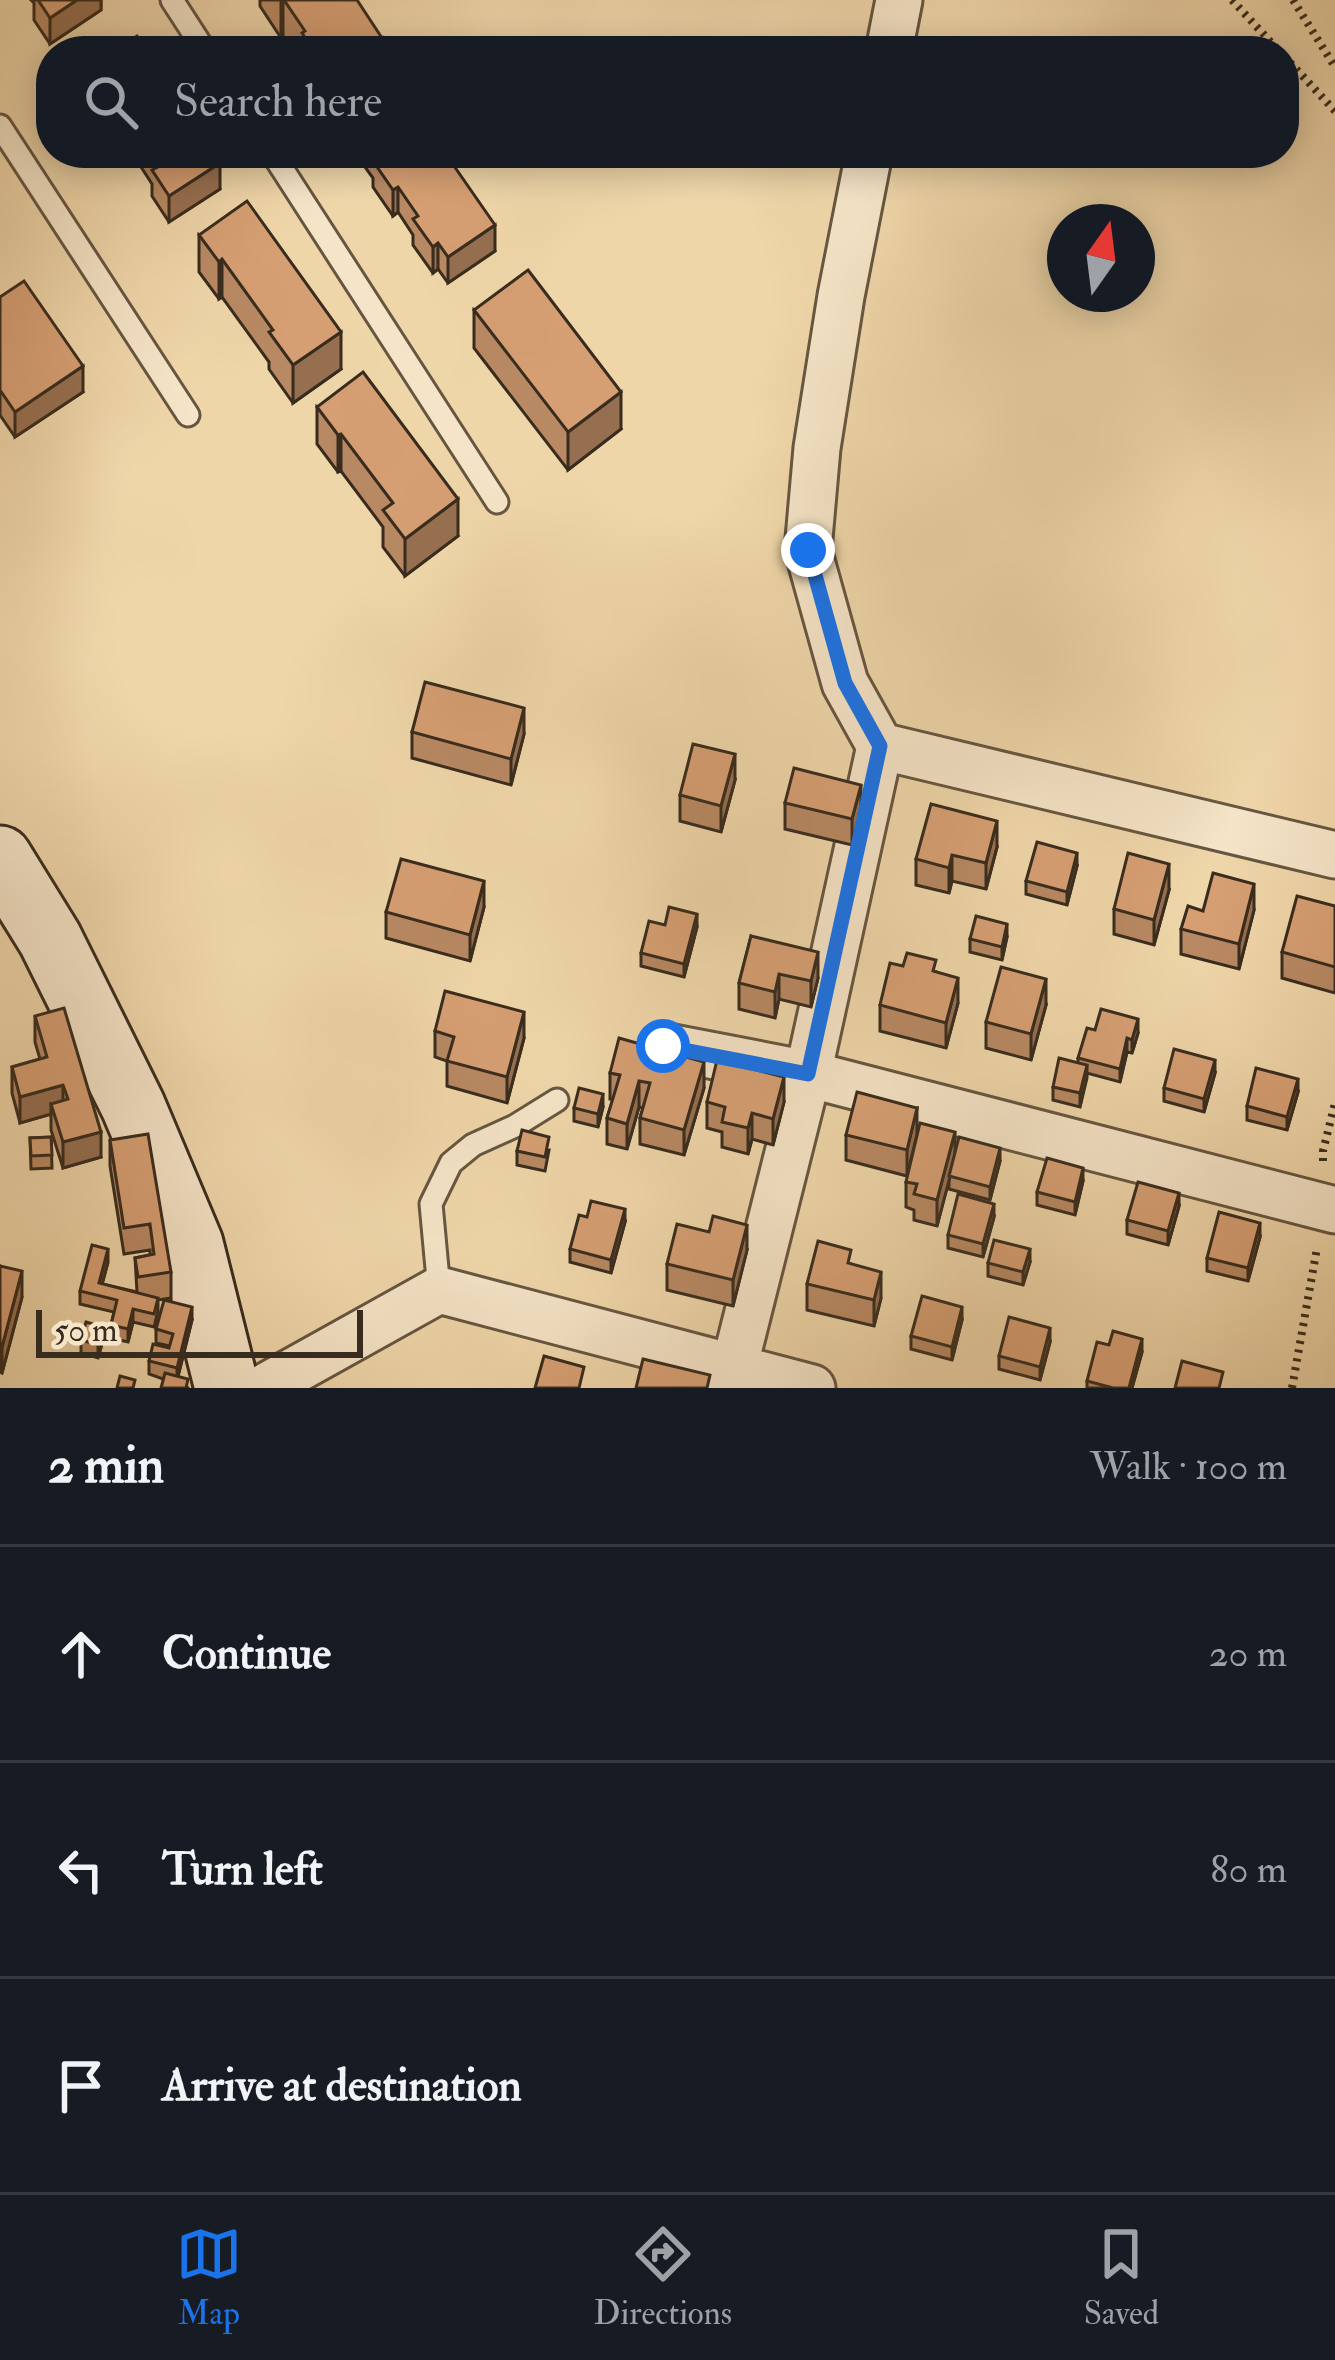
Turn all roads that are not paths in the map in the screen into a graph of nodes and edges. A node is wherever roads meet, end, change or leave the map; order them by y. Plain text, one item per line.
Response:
1 (172, 0) edge
2 (899, 0) edge
3 (196, 36) edge
4 (892, 36) edge
5 (0, 125) edge
6 (282, 168) edge
7 (866, 168) edge
8 (188, 416) dead end
9 (497, 502) dead end
10 (880, 746) junction
11 (1335, 855) edge
12 (0, 858) edge
13 (663, 1046) edge
14 (808, 1074) junction
15 (557, 1100) dead end
16 (1335, 1210) edge
17 (440, 1290) junction
18 (731, 1378) edge
19 (227, 1388) edge
20 (263, 1388) edge
21 (812, 1388) edge

1 - 3 lane
2 - 4 street
5 - 8 lane
6 - 9 lane
7 - 10 street
10 - 11 street
10 - 14 street
12 - 19 main road
13 - 14 street
14 - 16 street
14 - 18 street
15 - 17 lane
17 - 18 street
17 - 20 street
18 - 21 street

